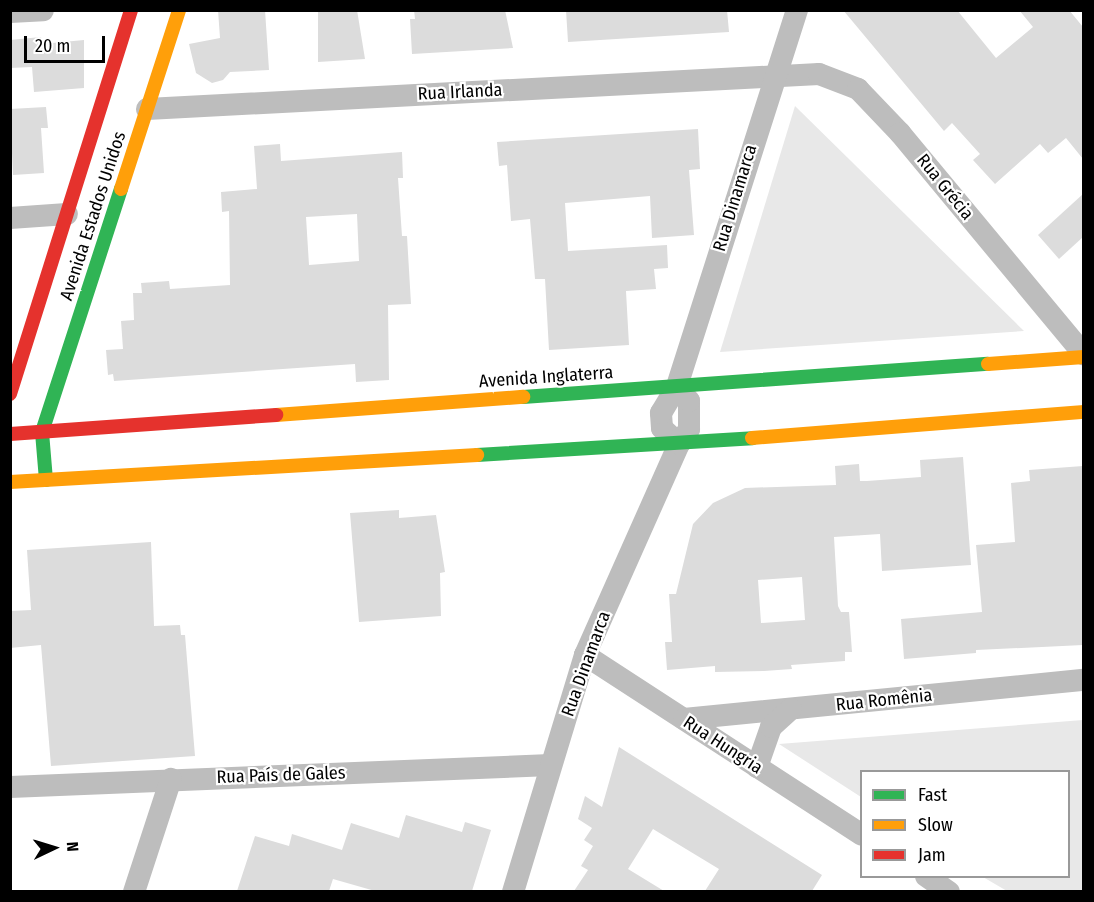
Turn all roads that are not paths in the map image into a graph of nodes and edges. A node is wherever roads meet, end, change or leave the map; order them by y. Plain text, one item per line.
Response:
1 (43, 10) edge
2 (131, 10) edge
3 (179, 10) edge
4 (797, 10) edge
5 (10, 12) edge
6 (774, 76) junction
7 (147, 109) junction
8 (67, 214) junction
9 (10, 218) edge
10 (1083, 356) edge
11 (676, 386) junction
12 (10, 394) edge
13 (1083, 412) edge
14 (42, 432) junction
15 (10, 434) edge
16 (679, 444) junction
17 (46, 480) junction
18 (10, 482) edge
19 (585, 655) junction
20 (1083, 680) edge
21 (791, 709) junction
22 (684, 719) junction
23 (552, 765) junction
24 (757, 767) junction
25 (171, 779) junction
26 (10, 788) edge
27 (860, 834) edge
28 (929, 878) edge
29 (134, 891) edge
30 (513, 891) edge
31 (949, 891) edge

1 - 5 street
2 - 8 main road, Avenida Estados Unidos
3 - 7 main road, Avenida Estados Unidos
4 - 6 street, Rua Dinamarca
6 - 7 street, Rua Irlanda
6 - 10 street, Rua Grécia
6 - 11 street, Rua Dinamarca
7 - 14 main road, Avenida Estados Unidos
8 - 9 street
8 - 12 main road, Avenida Estados Unidos
10 - 11 main road, Avenida Inglaterra
11 - 14 main road, Avenida Inglaterra
11 - 16 street, Rua Dinamarca
13 - 16 main road
14 - 15 main road, Avenida Inglaterra
14 - 17 main road
16 - 17 main road
16 - 19 street, Rua Dinamarca
17 - 18 main road
19 - 22 street, Rua Hungria
19 - 23 street, Rua Dinamarca
20 - 21 street, Rua Romênia
21 - 22 street, Rua Romênia
21 - 24 street
22 - 24 street, Rua Hungria
23 - 25 street, Rua País de Gales
23 - 30 street, Rua Dinamarca
24 - 27 street, Rua Hungria
25 - 26 street, Rua País de Gales
25 - 29 street
28 - 31 street

